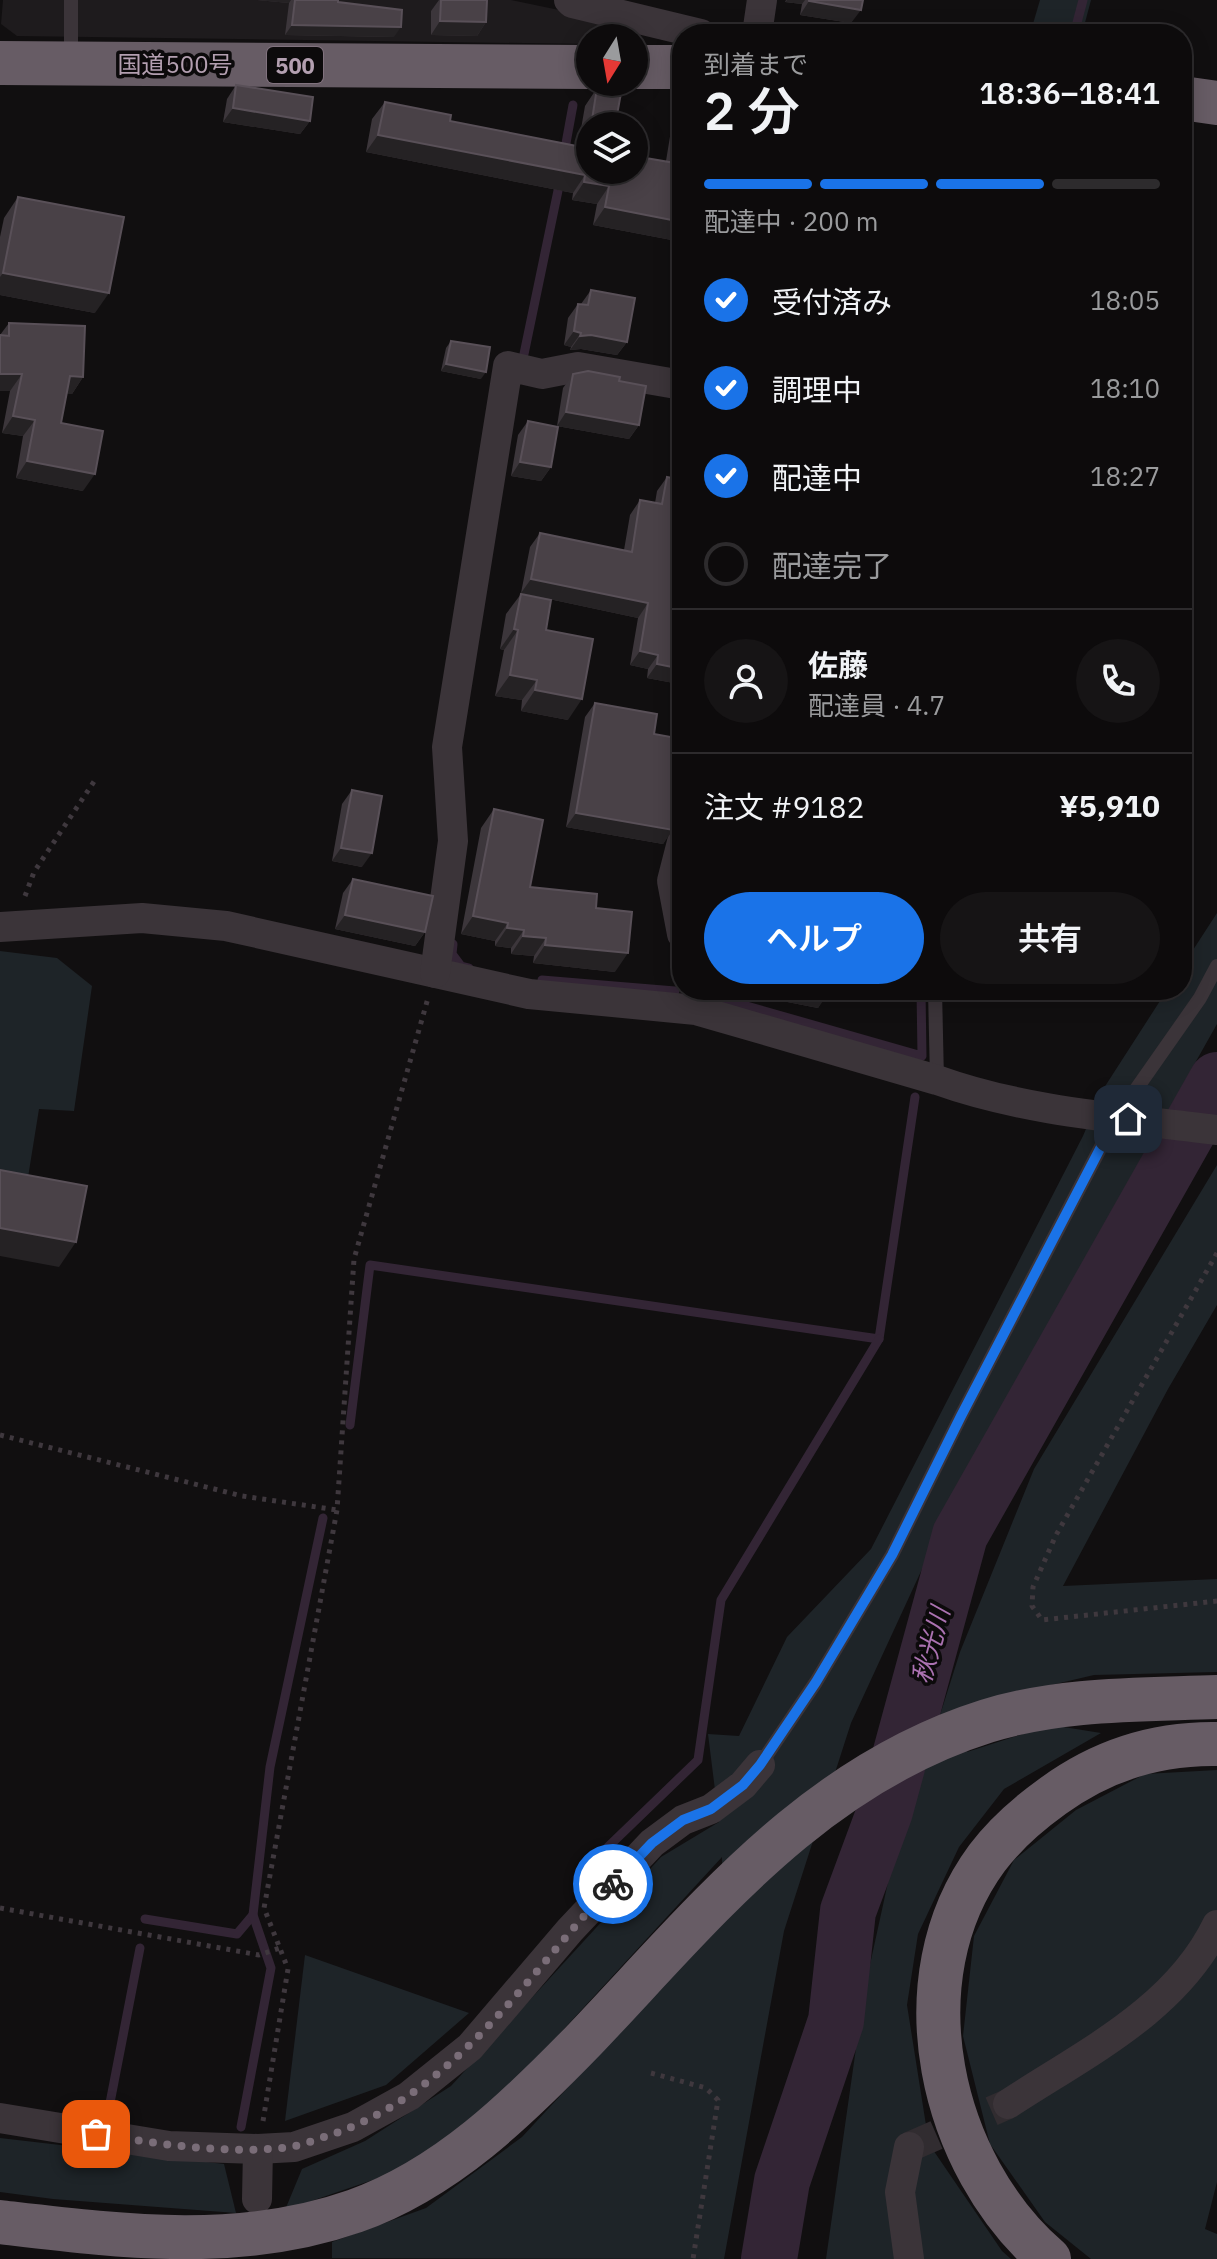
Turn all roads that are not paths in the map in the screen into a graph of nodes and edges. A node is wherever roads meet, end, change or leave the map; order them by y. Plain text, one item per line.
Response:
1 (71, 0) edge
2 (569, 0) edge
3 (762, 0) edge
4 (758, 24) edge
5 (672, 27) edge
6 (0, 63) edge
7 (71, 63) junction
8 (576, 67) edge
9 (648, 67) edge
10 (672, 67) edge
11 (1192, 99) edge
12 (1217, 103) edge
13 (672, 383) edge
14 (7, 927) edge
15 (1217, 966) edge
16 (435, 973) junction
17 (672, 999) edge
18 (694, 1000) edge
19 (935, 1000) edge
20 (937, 1080) junction
21 (1122, 1119) junction
22 (1217, 1130) edge
23 (1217, 1697) edge
24 (1217, 1744) edge
25 (760, 1765) joint
26 (1217, 1925) edge
27 (1008, 2104) tunnel mouth
28 (0, 2118) edge
29 (909, 2147) dead end
30 (258, 2149) junction
31 (257, 2199) dead end
32 (0, 2224) edge
33 (208, 2259) edge
34 (909, 2259) edge
35 (1049, 2259) edge

1 - 7 lane
2 - 5 street
3 - 4 street
6 - 7 highway, 国道500号 / 500
7 - 8 highway, 国道500号 / 500
9 - 10 highway
11 - 12 highway
13 - 16 street
14 - 16 street
15 - 21 lane
16 - 17 street
18 - 20 street
19 - 20 lane
20 - 21 street
21 - 22 street
21 - 25 lane
23 - 32 highway
24 - 35 highway
25 - 30 street
26 - 27 street
28 - 30 street
29 - 34 street
30 - 31 street
32 - 33 highway

